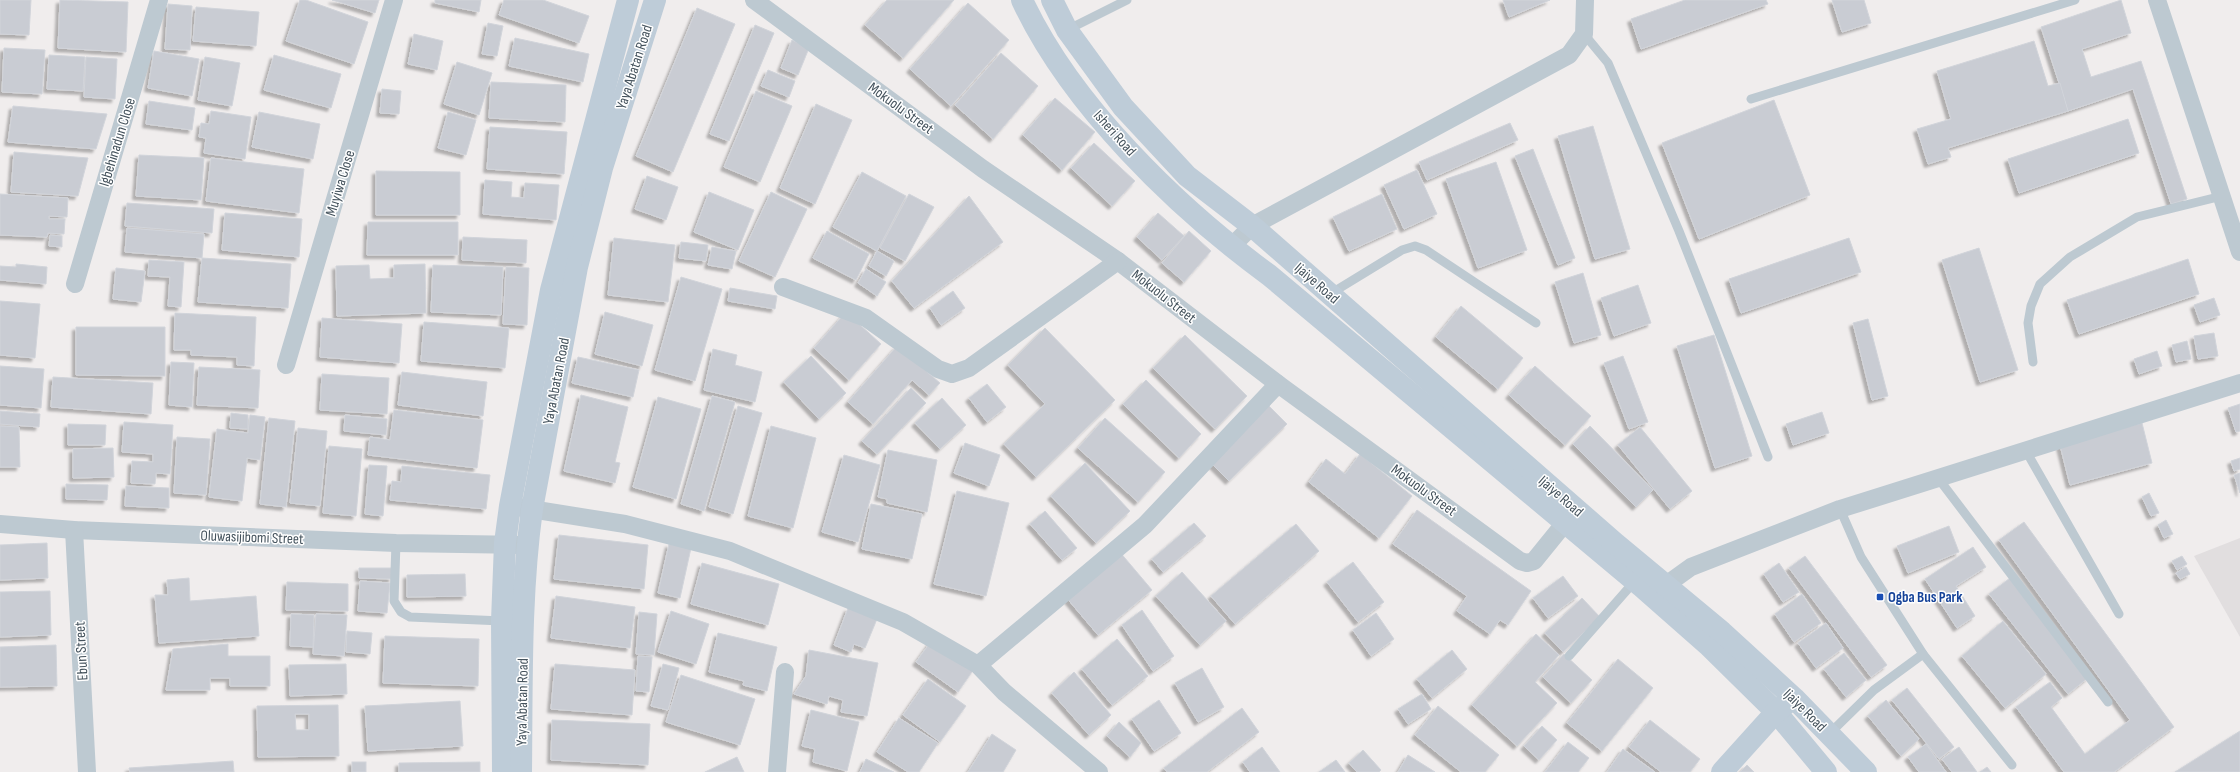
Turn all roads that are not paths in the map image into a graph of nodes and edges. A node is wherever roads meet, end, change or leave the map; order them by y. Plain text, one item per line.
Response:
1 (160, 0) edge
2 (394, 0) edge
3 (628, 0) edge
4 (655, 0) edge
5 (754, 0) edge
6 (1022, 0) edge
7 (1052, 0) edge
8 (1126, 0) edge
9 (1585, 0) edge
10 (2075, 0) edge
11 (2156, 0) edge
12 (1067, 30) junction
13 (1584, 34) junction
14 (1751, 99) dead end
15 (2222, 196) junction
16 (1252, 226) junction
17 (1231, 247) junction
18 (2240, 252) edge
19 (1118, 261) junction
20 (75, 284) dead end
21 (783, 287) dead end
22 (1330, 294) junction
23 (1536, 323) dead end
24 (2032, 362) dead end
25 (286, 365) dead end
26 (2240, 383) edge
27 (1278, 384) junction
28 (2026, 451) junction
29 (1768, 458) dead end
30 (1938, 478) junction
31 (510, 506) junction
32 (532, 509) junction
33 (1840, 509) junction
34 (0, 524) edge
35 (1564, 524) junction
36 (74, 530) junction
37 (396, 543) junction
38 (505, 544) junction
39 (527, 546) junction
40 (1634, 582) junction
41 (1660, 591) junction
42 (2119, 614) dead end
43 (502, 621) junction
44 (1923, 654) junction
45 (1569, 656) dead end
46 (978, 665) junction
47 (785, 672) dead end
48 (1794, 698) junction
49 (2108, 702) dead end
50 (1776, 712) junction
51 (1829, 734) junction
52 (2012, 765) dead end
53 (87, 772) edge
54 (503, 772) edge
55 (521, 772) edge
56 (777, 772) edge
57 (1099, 772) edge
58 (1722, 772) edge
59 (1826, 772) edge
60 (1866, 772) edge

1 - 20 street, Igbehinadun Close
2 - 25 street, Muyiwa Close
3 - 31 main road, Yaya Abatan Road
4 - 32 main road, Yaya Abatan Road
5 - 19 street, Mokuolu Street
6 - 17 main road, Isheri Road
7 - 12 main road, Isheri Road
8 - 12 lane
9 - 13 street
10 - 14 lane
11 - 15 street
12 - 16 main road, Isheri Road
13 - 16 street
13 - 29 lane
15 - 18 street
15 - 24 lane
16 - 17 street
16 - 22 main road, Ijaiye Road
17 - 35 main road, Ijaiye Road
19 - 21 street
19 - 27 street, Mokuolu Street
22 - 23 lane
22 - 41 main road, Ijaiye Road
26 - 28 street
27 - 35 street, Mokuolu Street
27 - 46 street
28 - 30 street
28 - 42 lane
30 - 33 street
30 - 49 lane
31 - 32 street
31 - 38 main road, Yaya Abatan Road
32 - 39 main road, Yaya Abatan Road
32 - 46 street
33 - 41 street
33 - 44 lane
34 - 36 street, Oluwasijibomi Street
35 - 40 main road, Ijaiye Road
36 - 37 street, Oluwasijibomi Street
36 - 53 street, Ebun Street
37 - 38 street, Oluwasijibomi Street
37 - 43 lane
38 - 39 street, Oluwasijibomi Street
38 - 43 main road, Yaya Abatan Road
39 - 55 main road, Yaya Abatan Road
40 - 41 main road, Ijaiye Road
40 - 45 lane
41 - 48 main road, Ijaiye Road
41 - 50 main road, Ijaiye Road
43 - 54 main road, Yaya Abatan Road
44 - 51 lane
44 - 52 lane
46 - 57 street
47 - 56 street
48 - 50 main road
48 - 51 main road, Ijaiye Road
50 - 58 main road
50 - 59 main road, Ijaiye Road
51 - 60 main road, Ijaiye Road

